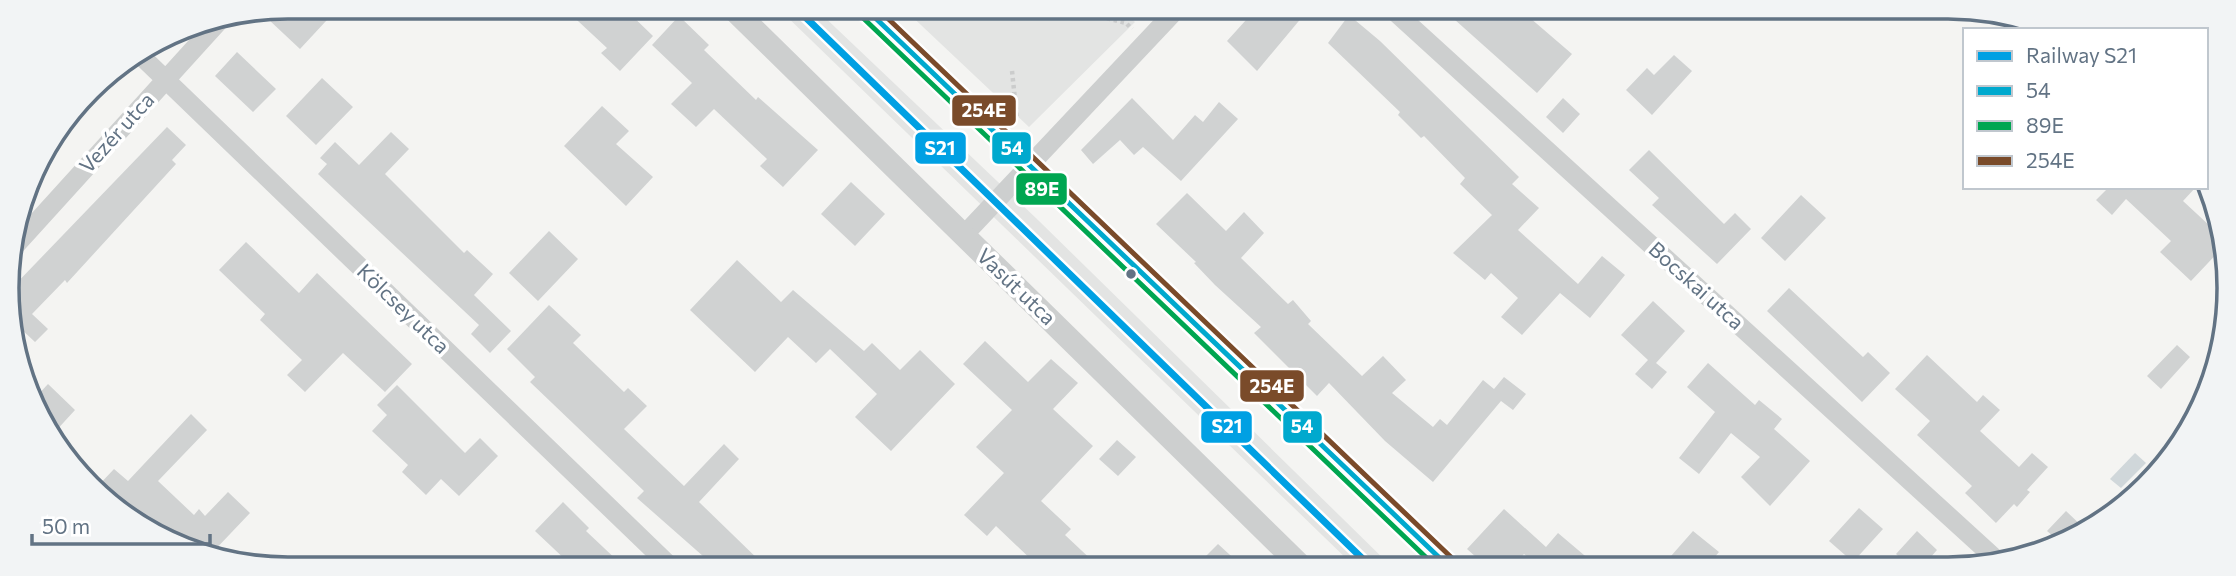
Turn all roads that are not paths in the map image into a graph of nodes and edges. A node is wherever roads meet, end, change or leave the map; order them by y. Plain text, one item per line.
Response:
1 (743, 19) edge
2 (876, 19) edge
3 (1167, 19) edge
4 (1403, 19) edge
5 (210, 31) edge
6 (146, 60) edge
7 (165, 79) junction
8 (1030, 166) junction
9 (24, 236) edge
10 (963, 236) junction
11 (1989, 553) edge
12 (661, 557) edge
13 (1292, 557) edge
14 (1439, 557) edge

1 - 10 street, Vasút utca
2 - 8 main road
3 - 8 street
4 - 11 street, Bocskai utca
5 - 7 street, Vezér utca
6 - 7 street, Kölcsey utca
7 - 9 street, Vezér utca
7 - 12 street, Kölcsey utca
8 - 10 street
8 - 14 main road
10 - 13 street, Vasút utca

